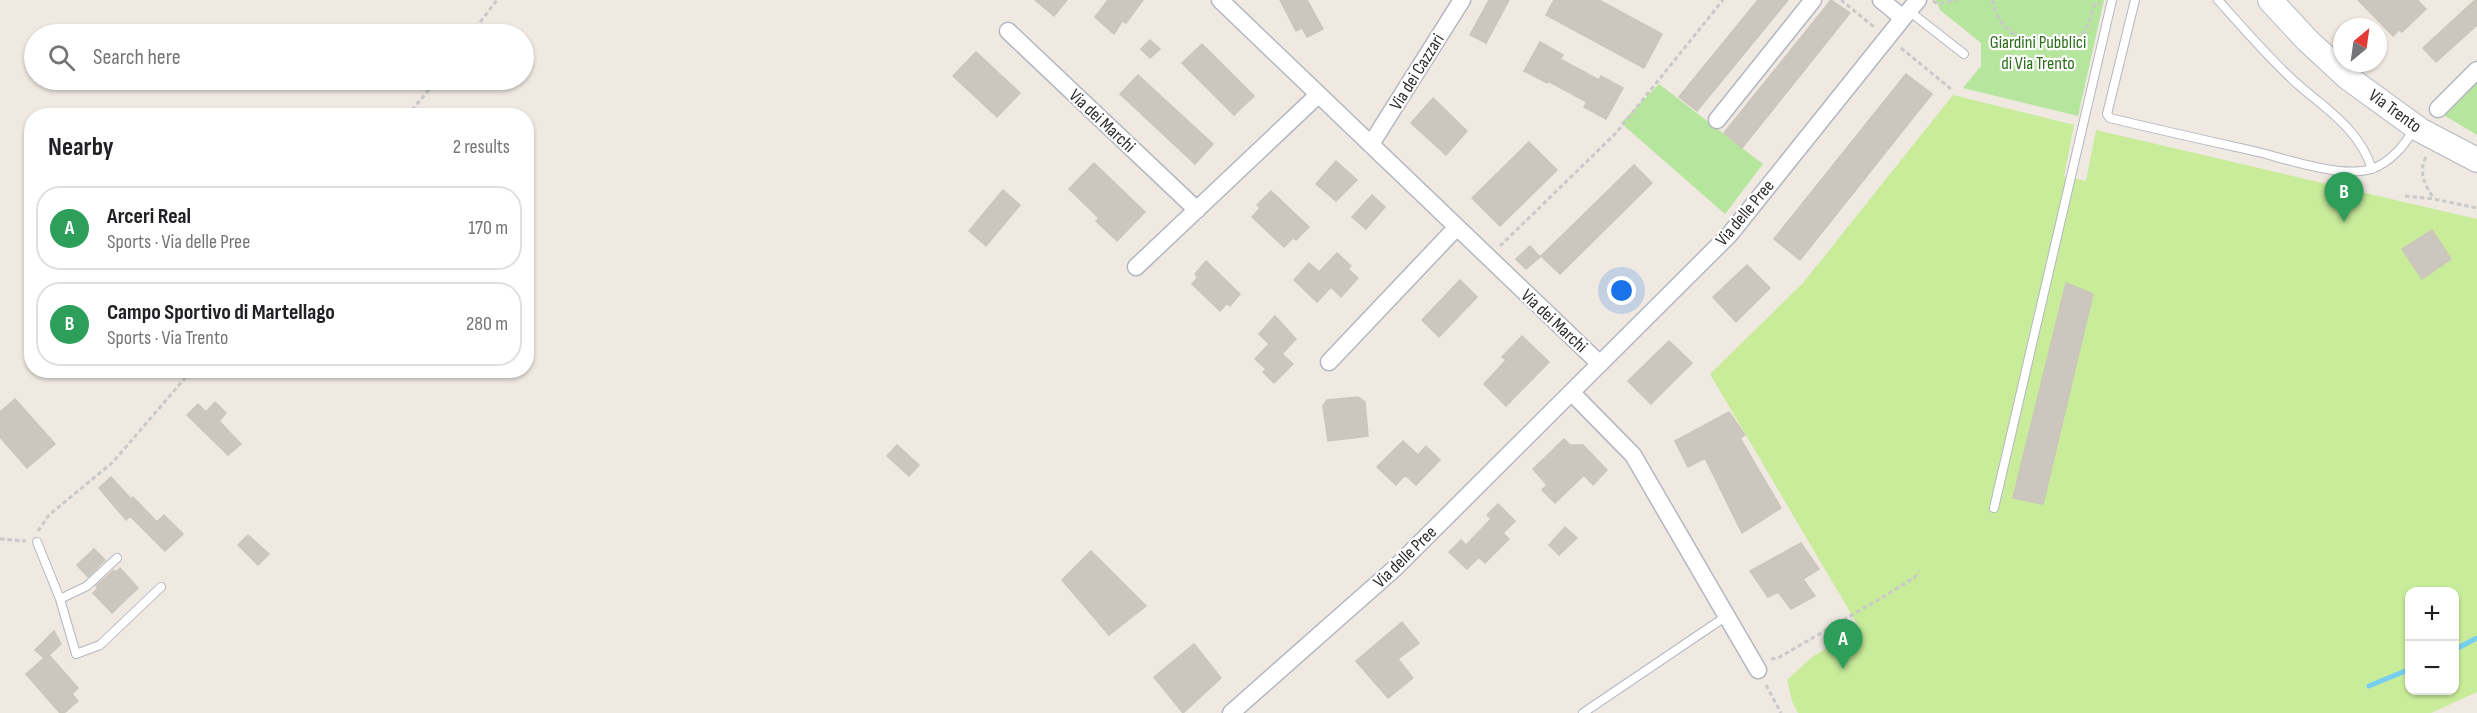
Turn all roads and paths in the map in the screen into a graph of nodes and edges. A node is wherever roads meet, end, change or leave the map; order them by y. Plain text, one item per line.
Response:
1 (497, 0) edge
2 (1220, 0) edge
3 (1462, 0) edge
4 (1723, 0) edge
5 (1813, 0) edge
6 (1841, 0) edge
7 (1881, 0) edge
8 (1932, 0) edge
9 (1957, 0) edge
10 (1992, 0) edge
11 (2134, 0) edge
12 (2218, 0) edge
13 (2270, 0) edge
14 (2096, 1) edge
15 (2111, 3) edge
16 (1910, 10) edge
17 (479, 24) edge
18 (1878, 30) dead end
19 (1008, 31) dead end
20 (1899, 47) dead end
21 (1964, 54) dead end
22 (2477, 70) edge
23 (1951, 89) dead end
24 (429, 90) edge
25 (1318, 95) junction
26 (414, 108) edge
27 (2438, 109) dead end
28 (1717, 120) dead end
29 (2415, 126) junction
30 (1371, 144) junction
31 (2429, 150) dead end
32 (2477, 160) edge
33 (2372, 169) junction
34 (2404, 196) dead end
35 (2434, 199) junction
36 (2477, 208) edge
37 (1197, 210) junction
38 (1456, 228) junction
39 (1497, 249) dead end
40 (1136, 267) dead end
41 (1329, 362) dead end
42 (1600, 364) junction
43 (185, 378) edge
44 (1572, 393) junction
45 (1994, 508) dead end
46 (0, 539) edge
47 (37, 542) junction
48 (117, 558) dead end
49 (1919, 571) dead end
50 (161, 587) dead end
51 (60, 599) junction
52 (1728, 615) junction
53 (1756, 666) junction
54 (1231, 713) edge
55 (1583, 713) edge
56 (1781, 713) edge

1 - 17 path
2 - 25 street, Via dei Marchi
3 - 30 street, Via dei Cazzari
4 - 39 path
5 - 28 street
6 - 18 path
7 - 16 street
8 - 9 path
10 - 14 path
11 - 33 lane
12 - 33 lane
13 - 29 street, Via Trento
14 - 15 path
15 - 45 lane
16 - 21 lane
16 - 42 street, Via delle Pree
19 - 37 street, Via dei Marchi
20 - 23 path
22 - 27 street
24 - 26 path
25 - 30 street, Via dei Marchi
25 - 37 street
29 - 32 street, Via Trento
29 - 33 lane
30 - 38 street, Via dei Marchi
31 - 35 path
34 - 35 path
35 - 36 path
37 - 40 street
38 - 41 street
38 - 42 street, Via dei Marchi
42 - 44 street, Via delle Pree
43 - 47 path
44 - 52 street
44 - 54 street, Via delle Pree
46 - 47 path
47 - 51 lane
48 - 51 lane
49 - 53 path
50 - 51 lane
52 - 53 street
52 - 55 lane
53 - 56 path

